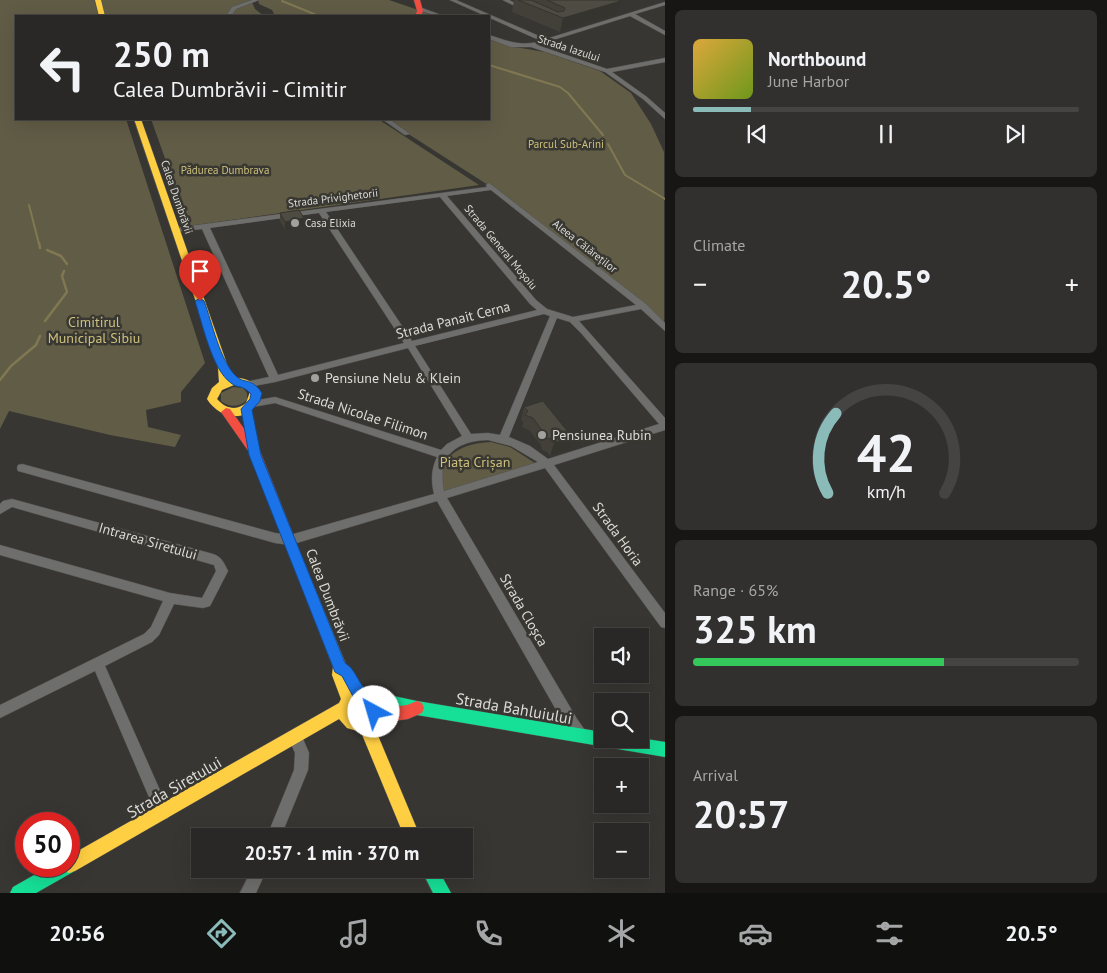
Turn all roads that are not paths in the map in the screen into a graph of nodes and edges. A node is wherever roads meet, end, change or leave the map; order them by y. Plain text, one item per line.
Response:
1 (98, 0) edge
2 (257, 0) edge
3 (452, 0) edge
4 (505, 0) edge
5 (664, 3) edge
6 (418, 8) edge
7 (529, 10) edge
8 (631, 14) junction
9 (102, 15) edge
10 (229, 15) edge
11 (438, 15) edge
12 (487, 15) edge
13 (490, 16) edge
14 (664, 34) edge
15 (490, 37) edge
16 (546, 41) junction
17 (532, 45) junction
18 (664, 60) edge
19 (607, 71) junction
20 (663, 114) edge
21 (137, 120) edge
22 (386, 120) edge
23 (407, 134) dead end
24 (491, 186) joint
25 (442, 195) junction
26 (321, 210) junction
27 (204, 226) junction
28 (175, 230) junction
29 (643, 306) junction
30 (544, 311) junction
31 (554, 315) junction
32 (573, 320) junction
33 (664, 328) edge
34 (410, 345) junction
35 (229, 382) junction
36 (248, 384) junction
37 (258, 399) junction
38 (275, 400) junction
39 (226, 412) junction
40 (664, 426) edge
41 (468, 438) junction
42 (503, 439) junction
43 (254, 451) junction
44 (443, 455) junction
45 (547, 463) junction
46 (22, 468) dead end
47 (440, 496) junction
48 (0, 510) edge
49 (290, 540) junction
50 (0, 550) edge
51 (168, 598) junction
52 (664, 623) edge
53 (98, 663) junction
54 (340, 667) junction
55 (363, 696) junction
56 (417, 708) junction
57 (346, 709) junction
58 (0, 712) edge
59 (369, 720) junction
60 (584, 736) junction
61 (296, 737) junction
62 (664, 750) edge
63 (163, 813) junction
64 (277, 828) edge
65 (409, 828) edge
66 (80, 859) edge
67 (48, 877) edge
68 (256, 878) edge
69 (434, 878) edge
70 (19, 893) edge
71 (248, 893) edge
72 (442, 893) edge

1 - 9 main road
2 - 10 street
3 - 12 street
4 - 7 street
5 - 8 street
6 - 11 street
8 - 14 street
8 - 16 street
13 - 16 street
15 - 17 street, Strada Iazului
16 - 17 street
17 - 19 street, Strada Iazului
18 - 19 street
19 - 20 street, Strada Iazului
21 - 28 main road, Calea Dumbrăvii
22 - 23 street
24 - 25 street, Strada Privighetorii
24 - 29 street, Aleea Călăreților
25 - 26 street, Strada Privighetorii
25 - 30 street, Strada General Moșoiu
26 - 27 street, Strada Privighetorii
26 - 34 street
27 - 28 street, Strada Privighetorii
27 - 37 street, Calea Dumbrăvii
28 - 35 main road, Calea Dumbrăvii
29 - 32 street
29 - 33 street, Aleea Călăreților
30 - 31 street
30 - 34 street, Strada Panait Cerna
31 - 32 street
31 - 42 street
32 - 40 street
34 - 37 street, Strada Panait Cerna
34 - 41 street
35 - 36 main road
35 - 39 main road, Calea Dumbrăvii
36 - 37 main road
36 - 37 street, Strada Panait Cerna
37 - 38 street, Strada Nicolae Filimon
37 - 38 street, Strada Nicolae Filimon
37 - 39 main road
37 - 43 main road, Calea Dumbrăvii
38 - 44 street, Strada Nicolae Filimon
39 - 43 main road, Calea Dumbrăvii
40 - 45 street
41 - 42 street
41 - 44 street
42 - 45 street
43 - 49 main road, Calea Dumbrăvii
44 - 47 street
45 - 47 street
45 - 52 street, Strada Horia
46 - 49 street
47 - 49 street
47 - 60 street, Strada Cloșca
48 - 51 street, Intrarea Siretului
49 - 54 main road, Calea Dumbrăvii
50 - 51 street, Intrarea Siretului
51 - 53 street
53 - 58 street
53 - 63 street
54 - 55 main road, Calea Dumbrăvii
54 - 57 main road, Calea Dumbrăvii
55 - 56 main road, Strada Bahluiului
55 - 57 main road
55 - 59 main road
56 - 59 main road, Strada Bahluiului
56 - 60 main road, Strada Bahluiului
57 - 59 main road
57 - 61 main road, Strada Siretului
59 - 65 main road
60 - 62 main road, Strada Bahluiului
61 - 63 main road, Strada Siretului
61 - 64 street
63 - 66 main road, Strada Siretului
67 - 70 main road, Strada Siretului
68 - 71 street
69 - 72 main road

